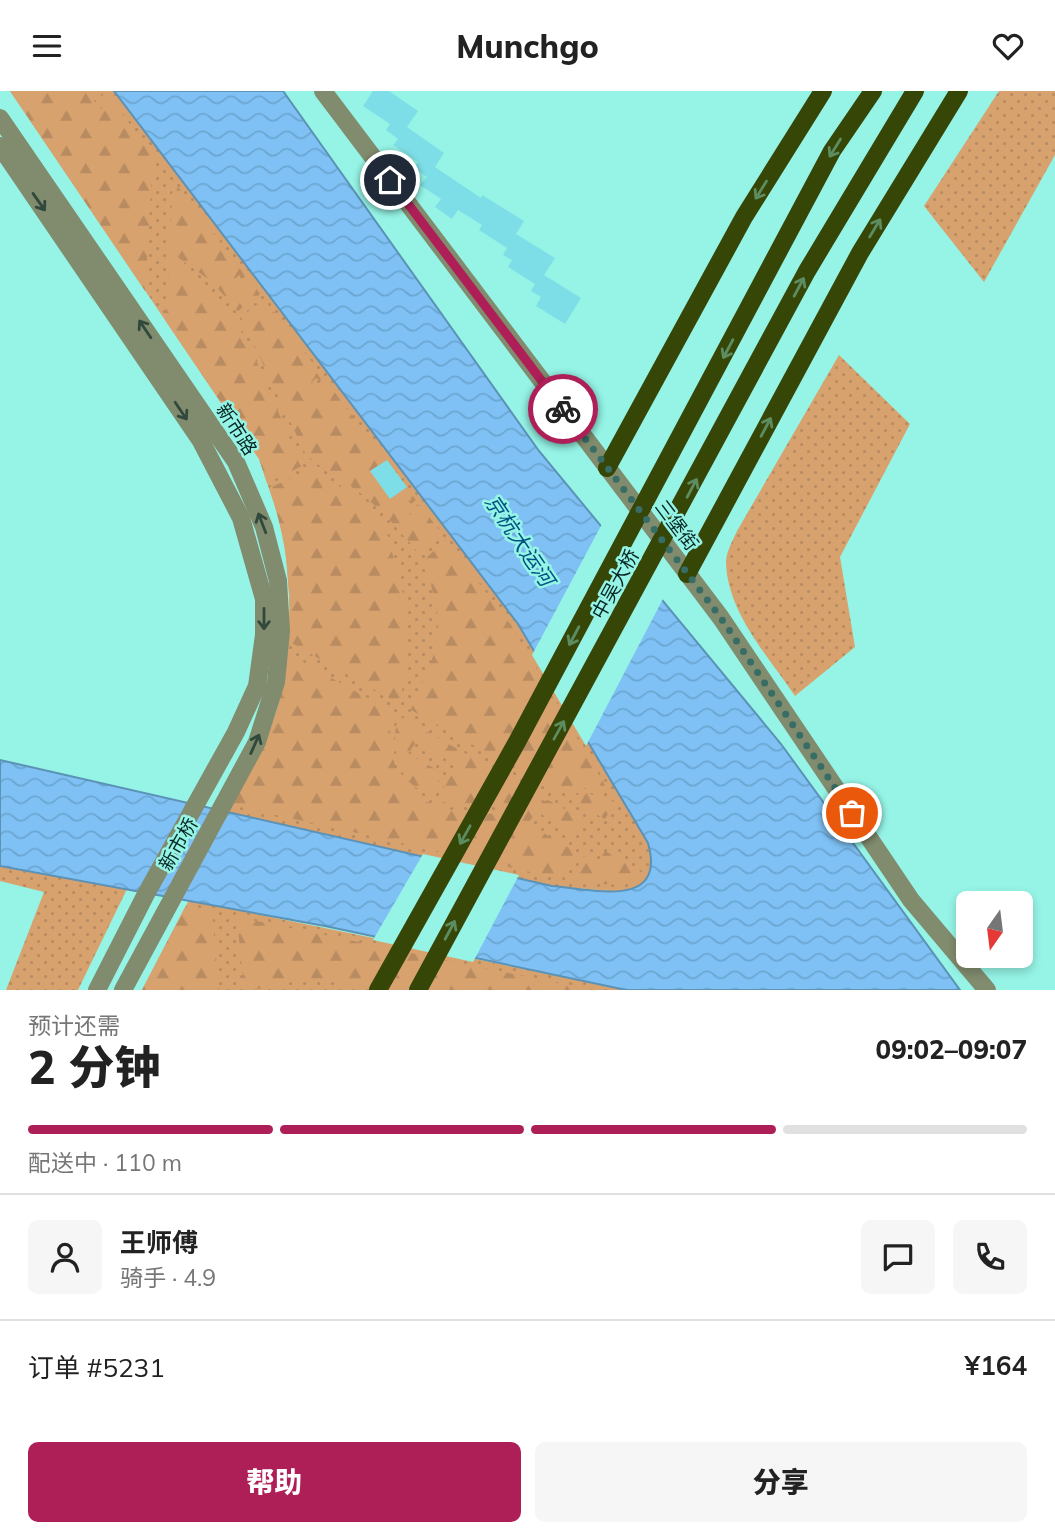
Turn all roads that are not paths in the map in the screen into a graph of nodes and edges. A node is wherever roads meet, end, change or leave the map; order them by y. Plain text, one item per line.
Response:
1 (323, 91) edge
2 (823, 91) edge
3 (873, 91) edge
4 (915, 91) edge
5 (959, 91) edge
6 (0, 118) edge
7 (0, 146) edge
8 (607, 468) junction
9 (687, 574) junction
10 (202, 797) joint
11 (224, 806) joint
12 (97, 990) edge
13 (123, 990) edge
14 (378, 990) edge
15 (418, 990) edge
16 (987, 990) edge

1 - 8 street, 三堡街
2 -> 8 main road
3 -> 14 main road, 中吴大桥, bridge
15 -> 4 main road, 中吴大桥, bridge
9 -> 5 main road
11 -> 6 street, 新市路
7 -> 10 street, 新市路
8 - 9 street, 三堡街
9 - 16 street, 三堡街
10 - 12 street, 新市桥
11 - 13 street, 新市桥

